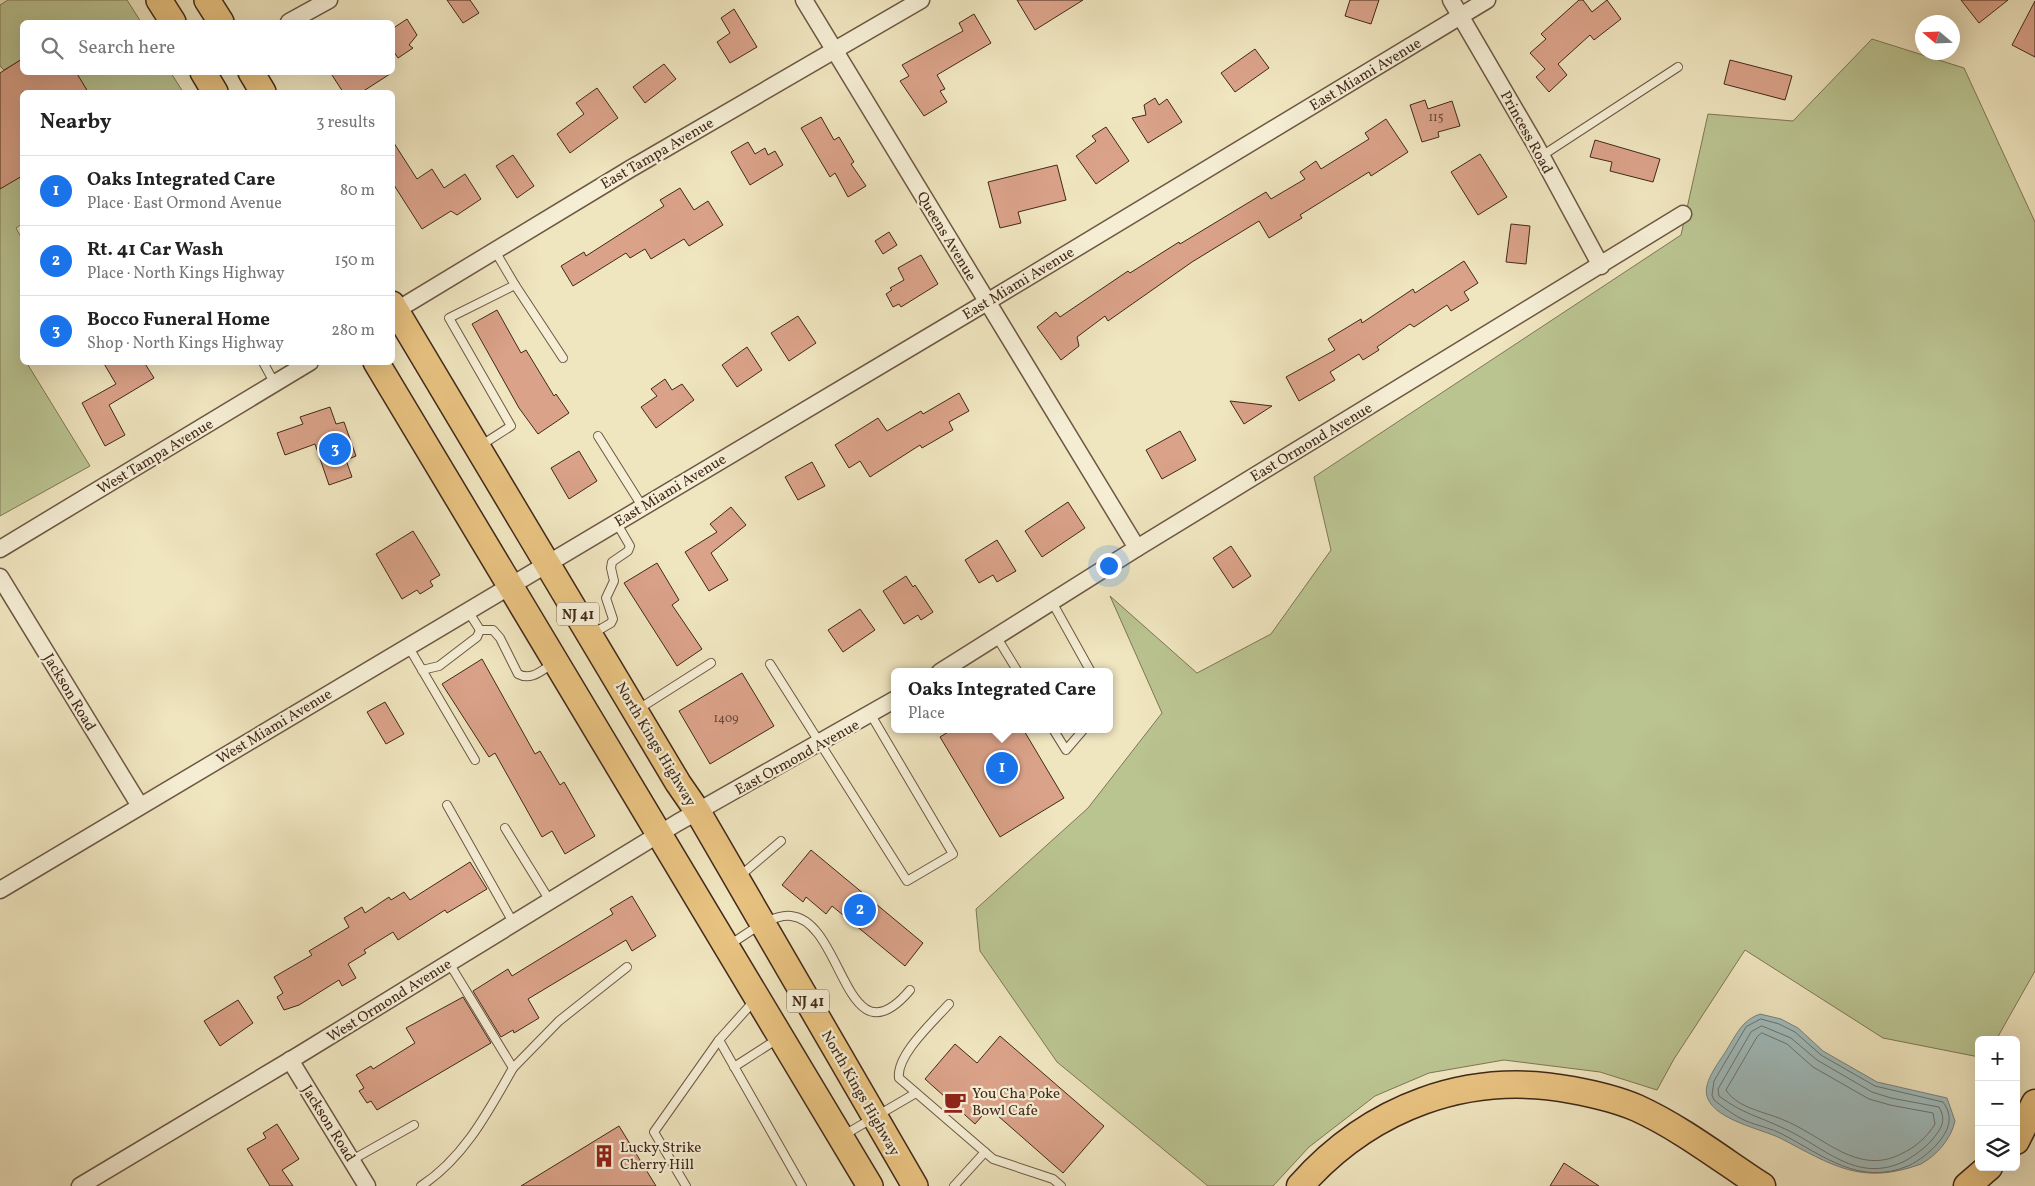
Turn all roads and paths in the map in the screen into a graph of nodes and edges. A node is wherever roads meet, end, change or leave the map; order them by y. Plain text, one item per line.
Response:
1 (159, 0) edge
2 (207, 0) edge
3 (329, 0) edge
4 (804, 0) edge
5 (921, 0) edge
6 (1451, 0) edge
7 (1487, 0) edge
8 (1460, 16) junction
9 (172, 20) edge
10 (220, 20) edge
11 (293, 20) edge
12 (834, 50) junction
13 (1678, 67) dead end
14 (205, 75) edge
15 (253, 75) edge
16 (214, 90) edge
17 (262, 90) edge
18 (1540, 157) junction
19 (1683, 214) dead end
20 (495, 250) junction
21 (1601, 266) junction
22 (515, 285) junction
23 (987, 302) junction
24 (395, 308) edge
25 (395, 311) edge
26 (563, 358) dead end
27 (265, 365) edge
28 (305, 365) edge
29 (378, 365) edge
30 (275, 384) junction
31 (598, 436) dead end
32 (478, 447) junction
33 (642, 506) junction
34 (616, 522) junction
35 (1138, 548) junction
36 (0, 549) edge
37 (548, 563) junction
38 (0, 577) edge
39 (510, 586) junction
40 (1052, 602) junction
41 (468, 610) junction
42 (480, 630) junction
43 (591, 636) junction
44 (996, 636) junction
45 (408, 646) junction
46 (556, 662) junction
47 (711, 663) dead end
48 (770, 664) dead end
49 (946, 668) edge
50 (1016, 668) edge
51 (1089, 668) edge
52 (422, 670) junction
53 (891, 702) edge
54 (636, 711) junction
55 (870, 715) junction
56 (1055, 733) edge
57 (1081, 733) edge
58 (819, 744) junction
59 (475, 760) dead end
60 (446, 804) dead end
61 (140, 806) junction
62 (698, 812) junction
63 (505, 828) dead end
64 (660, 834) junction
65 (781, 841) dead end
66 (737, 879) junction
67 (0, 890) edge
68 (550, 901) junction
69 (514, 924) junction
70 (763, 924) junction
71 (727, 946) junction
72 (449, 963) junction
73 (626, 967) dead end
74 (910, 990) dead end
75 (757, 997) junction
76 (949, 1004) dead end
77 (781, 1036) junction
78 (719, 1040) junction
79 (290, 1060) junction
80 (734, 1067) junction
81 (513, 1068) junction
82 (916, 1093) junction
83 (2035, 1103) edge
84 (875, 1117) junction
85 (414, 1125) dead end
86 (2020, 1133) edge
87 (840, 1137) junction
88 (985, 1152) junction
89 (352, 1160) junction
90 (1984, 1171) edge
91 (1998, 1171) edge
92 (80, 1186) edge
93 (367, 1186) edge
94 (421, 1186) edge
95 (686, 1186) edge
96 (802, 1186) edge
97 (870, 1186) edge
98 (915, 1186) edge
99 (954, 1186) edge
100 (1061, 1186) edge
101 (1300, 1186) edge
102 (1762, 1186) edge
103 (1967, 1186) edge
104 (1989, 1186) edge

1 - 9 main road
2 - 10 main road
3 - 11 street
4 - 12 street, Queens Avenue
5 - 12 street, East Tampa Avenue
6 - 8 street, Princess Road
7 - 8 street, East Miami Avenue
8 - 18 street, Princess Road
8 - 23 street, East Miami Avenue
12 - 20 street, East Tampa Avenue
12 - 23 street, Queens Avenue
13 - 18 lane
14 - 16 main road
15 - 17 main road
18 - 21 street, Princess Road
19 - 21 street, East Ormond Avenue
20 - 22 lane
20 - 24 street, East Tampa Avenue
21 - 35 street, East Ormond Avenue
22 - 26 lane
22 - 32 lane
23 - 33 street, East Miami Avenue
23 - 35 street, Queens Avenue
25 - 32 main road, North Kings Highway / NJ 41
27 - 30 lane
28 - 30 street, West Tampa Avenue
29 - 39 main road, NJ 41
30 - 36 street, West Tampa Avenue
31 - 33 lane
32 - 37 main road, North Kings Highway / NJ 41
33 - 34 street, East Miami Avenue
34 - 37 street, East Miami Avenue
34 - 43 lane
35 - 40 street, East Ormond Avenue
37 - 39 street, West Miami Avenue
37 - 43 main road, North Kings Highway / NJ 41
38 - 61 street, Jackson Road
39 - 41 street, West Miami Avenue
39 - 46 main road, NJ 41
40 - 44 street, East Ormond Avenue
40 - 51 lane
41 - 42 lane
41 - 45 street, West Miami Avenue
42 - 46 lane
42 - 52 lane
43 - 54 main road, North Kings Highway / NJ 41
44 - 49 street, East Ormond Avenue
44 - 50 lane
45 - 52 lane
45 - 61 street, West Miami Avenue
46 - 64 main road, NJ 41
47 - 54 lane
48 - 58 lane
52 - 59 lane
53 - 55 street, East Ormond Avenue
54 - 62 main road, North Kings Highway / NJ 41
55 - 58 street, East Ormond Avenue
55 - 58 lane
56 - 57 lane
58 - 62 street, East Ormond Avenue
60 - 69 lane
61 - 67 street, West Miami Avenue
62 - 64 street, West Ormond Avenue
62 - 66 main road, North Kings Highway / NJ 41
63 - 68 lane
64 - 68 street, West Ormond Avenue
64 - 71 main road, NJ 41
65 - 66 lane
66 - 70 main road, North Kings Highway / NJ 41
68 - 69 street, West Ormond Avenue
69 - 72 street, West Ormond Avenue
70 - 71 lane
70 - 74 lane
70 - 84 main road, North Kings Highway / NJ 41
71 - 75 main road, NJ 41
72 - 79 street, West Ormond Avenue
72 - 81 lane
73 - 81 lane
75 - 77 main road, NJ 41
75 - 78 lane
76 - 82 lane
77 - 80 lane
77 - 87 main road, NJ 41
78 - 80 lane
78 - 95 lane
79 - 89 street, Jackson Road
79 - 92 street, West Ormond Avenue
80 - 96 lane
81 - 94 lane
82 - 84 lane
82 - 88 lane
83 - 86 highway
84 - 87 lane
84 - 98 main road, North Kings Highway / NJ 41
85 - 89 lane
87 - 97 main road, NJ 41
88 - 99 lane
88 - 100 lane
89 - 93 street, Jackson Road
90 - 103 highway
91 - 104 highway
101 - 102 highway

